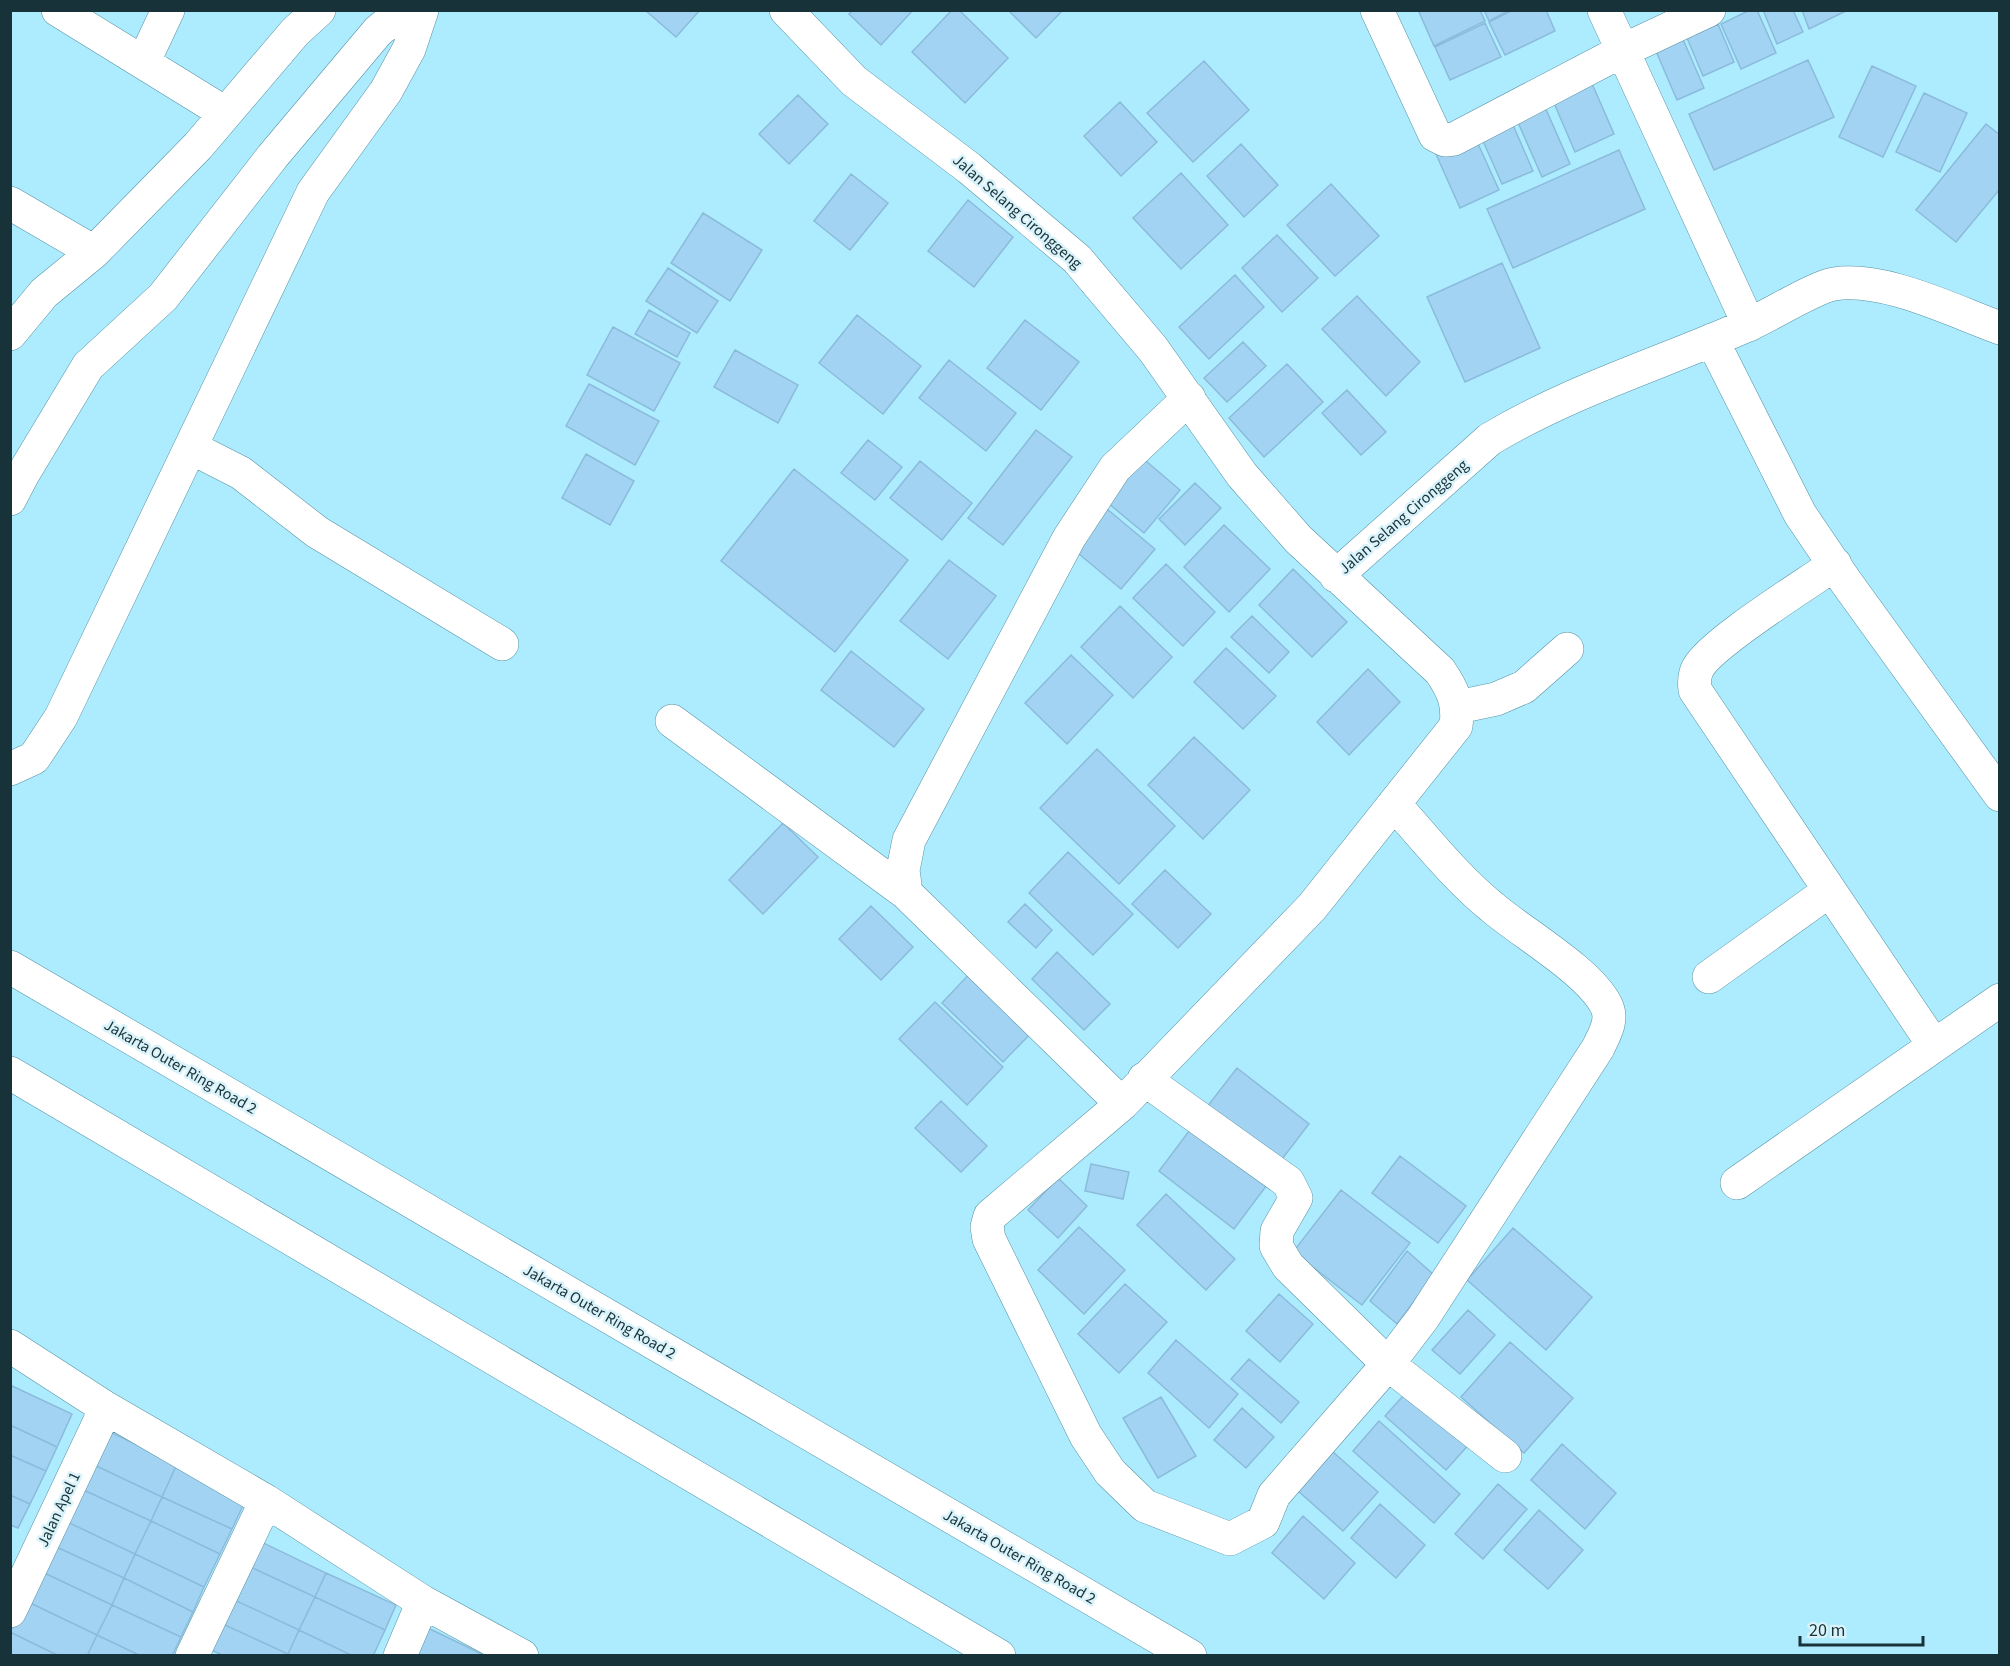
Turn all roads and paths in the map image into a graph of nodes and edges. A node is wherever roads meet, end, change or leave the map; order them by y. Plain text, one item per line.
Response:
1 (58, 10) edge
2 (168, 10) edge
3 (319, 10) edge
4 (404, 10) edge
5 (422, 10) edge
6 (786, 10) edge
7 (1377, 10) edge
8 (1605, 10) edge
9 (1709, 10) edge
10 (1624, 50) junction
11 (144, 61) junction
12 (225, 113) junction
13 (10, 203) edge
14 (94, 252) junction
15 (1749, 325) junction
16 (2000, 328) edge
17 (10, 334) edge
18 (1712, 340) junction
19 (1189, 398) junction
20 (192, 448) junction
21 (10, 499) edge
22 (1834, 564) junction
23 (1336, 576) junction
24 (502, 644) dead end
25 (1567, 649) dead end
26 (1458, 707) junction
27 (672, 721) dead end
28 (10, 769) edge
29 (2000, 795) edge
30 (1394, 804) junction
31 (1829, 891) junction
32 (906, 893) junction
33 (10, 967) edge
34 (1709, 977) dead end
35 (2000, 1000) edge
36 (1933, 1044) junction
37 (10, 1074) edge
38 (1144, 1079) junction
39 (1122, 1104) junction
40 (1737, 1183) dead end
41 (10, 1346) edge
42 (1388, 1364) junction
43 (105, 1408) junction
44 (1504, 1456) dead end
45 (266, 1501) junction
46 (423, 1602) junction
47 (10, 1611) edge
48 (192, 1656) edge
49 (400, 1656) edge
50 (522, 1656) edge
51 (999, 1656) edge
52 (1191, 1656) edge

1 - 11 main road
2 - 11 main road
3 - 12 main road
4 - 21 main road
5 - 20 main road
6 - 19 main road, Jalan Selang Cironggeng
7 - 10 main road
8 - 10 main road
9 - 10 main road
10 - 15 main road
11 - 12 main road
12 - 14 main road
13 - 14 main road
14 - 17 main road
15 - 16 main road, Jalan Selang Cironggeng
15 - 18 main road, Jalan Selang Cironggeng
18 - 22 main road
18 - 23 main road, Jalan Selang Cironggeng
19 - 23 main road, Jalan Selang Cironggeng
19 - 32 main road
20 - 24 main road
20 - 28 main road
22 - 29 main road
22 - 31 main road
23 - 26 main road
25 - 26 main road
26 - 30 main road
27 - 32 main road
30 - 38 main road
30 - 42 main road
31 - 34 main road
31 - 36 main road
32 - 39 main road
33 - 52 main road, Jakarta Outer Ring Road 2
35 - 36 main road
36 - 40 main road
37 - 51 main road
38 - 39 main road
38 - 42 main road
39 - 42 main road
41 - 43 main road
42 - 44 main road
43 - 45 main road
43 - 47 main road, Jalan Apel 1
45 - 46 main road
45 - 48 main road
46 - 49 main road
46 - 50 main road

